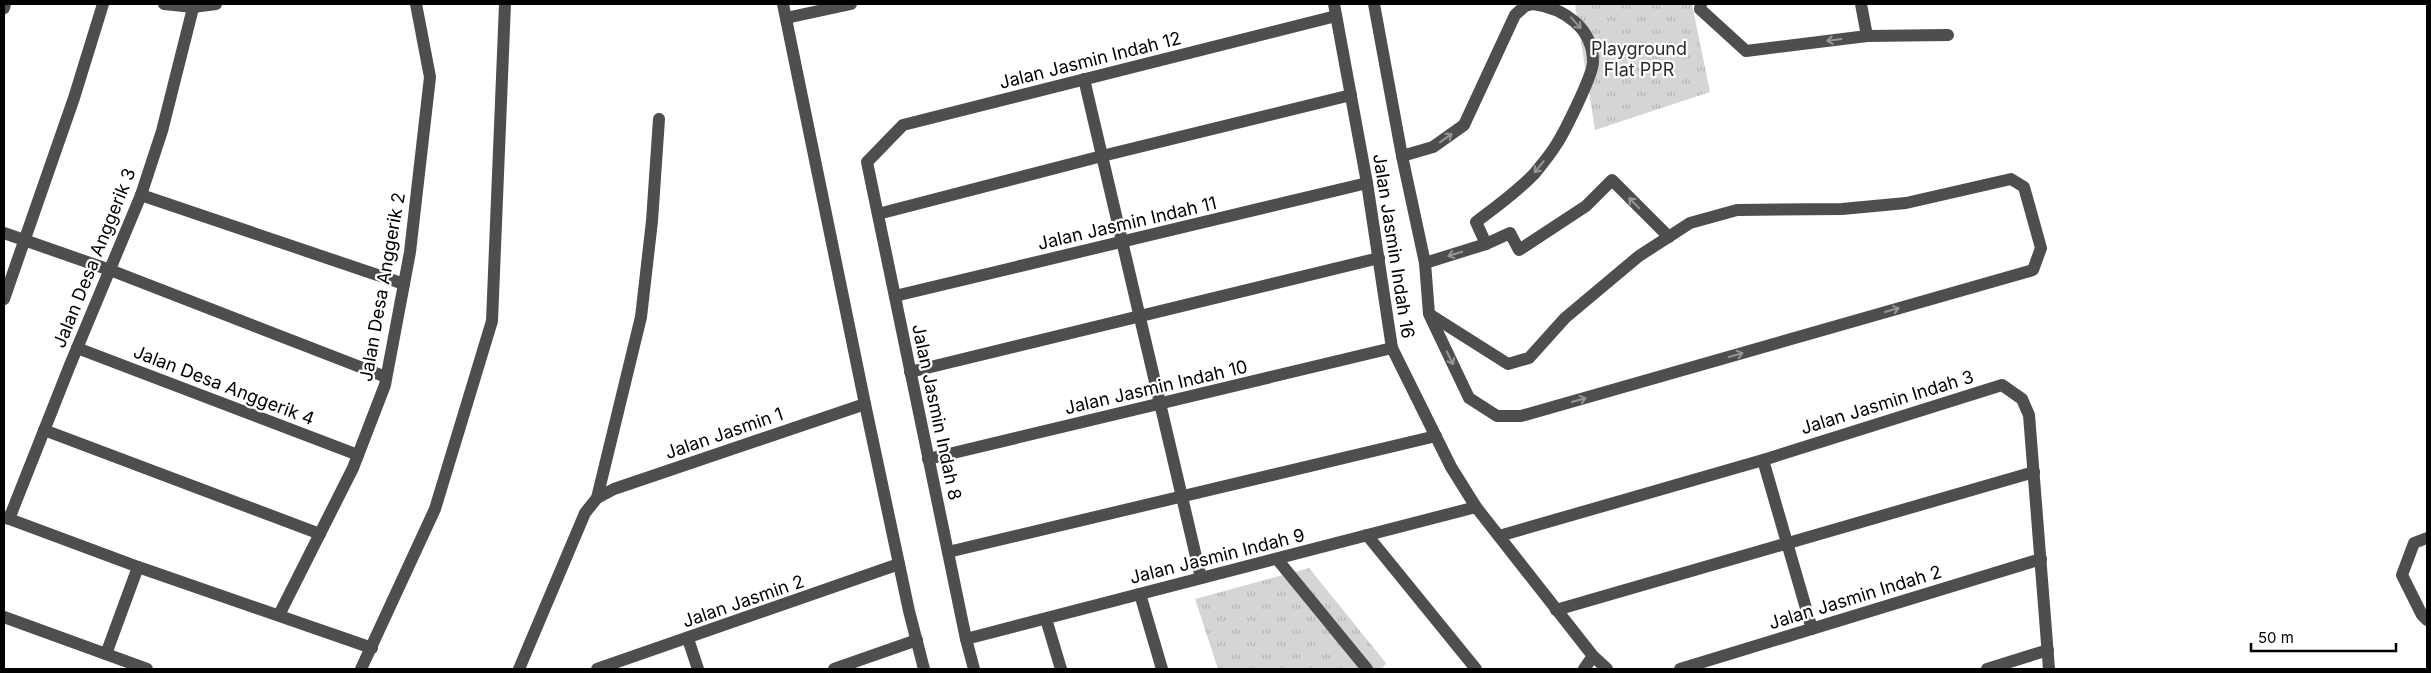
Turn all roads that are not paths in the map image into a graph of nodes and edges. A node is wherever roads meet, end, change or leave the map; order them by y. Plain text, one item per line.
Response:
1 (5, 4) edge
2 (103, 4) edge
3 (164, 4) edge
4 (216, 4) edge
5 (416, 4) edge
6 (505, 4) edge
7 (783, 4) edge
8 (851, 4) edge
9 (1374, 4) edge
10 (1533, 4) edge
11 (1702, 4) edge
12 (1861, 4) edge
13 (194, 5) edge
14 (4, 8) edge
15 (1335, 10) edge
16 (786, 18) junction
17 (1948, 35) dead end
18 (1867, 36) junction
19 (1084, 79) junction
20 (1351, 95) junction
21 (660, 119) dead end
22 (1102, 156) junction
23 (1402, 156) junction
24 (867, 162) joint
25 (1367, 183) junction
26 (141, 194) junction
27 (878, 214) junction
28 (4, 233) edge
29 (1669, 237) junction
30 (24, 240) junction
31 (1122, 242) junction
32 (1486, 244) junction
33 (1379, 258) junction
34 (1424, 263) junction
35 (110, 270) junction
36 (404, 284) junction
37 (895, 296) junction
38 (4, 299) edge
39 (1429, 314) junction
40 (1140, 318) junction
41 (77, 348) junction
42 (1392, 348) junction
43 (910, 372) junction
44 (386, 377) junction
45 (864, 404) junction
46 (1160, 404) junction
47 (44, 430) junction
48 (1436, 436) junction
49 (358, 455) junction
50 (928, 459) junction
51 (1762, 460) junction
52 (2034, 472) junction
53 (1182, 496) junction
54 (597, 498) junction
55 (1476, 507) junction
56 (6, 518) edge
57 (320, 534) junction
58 (1367, 536) junction
59 (1498, 536) junction
60 (2427, 538) edge
61 (1787, 543) junction
62 (948, 552) junction
63 (1277, 559) junction
64 (2041, 559) junction
65 (899, 564) junction
66 (138, 567) junction
67 (1201, 578) junction
68 (1140, 594) junction
69 (1556, 610) junction
70 (279, 615) junction
71 (4, 616) edge
72 (1046, 618) junction
73 (2427, 620) edge
74 (1812, 628) junction
75 (688, 639) junction
76 (966, 639) junction
77 (917, 640) junction
78 (372, 648) junction
79 (2048, 650) junction
80 (106, 654) junction
81 (1593, 656) junction
82 (147, 669) edge
83 (361, 669) edge
84 (519, 669) edge
85 (597, 669) edge
86 (698, 669) edge
87 (834, 669) edge
88 (924, 669) edge
89 (974, 669) edge
90 (1061, 669) edge
91 (1162, 669) edge
92 (1367, 669) edge
93 (1476, 669) edge
94 (1584, 669) edge
95 (1607, 669) edge
96 (1680, 669) edge
97 (1987, 669) edge
98 (2049, 669) edge

1 - 14 street
2 - 30 street
3 - 13 street
4 - 13 street
5 - 36 street, Jalan Desa Anggerik 2
6 - 78 street
7 - 16 street
8 - 16 street
9 - 23 street
23 -> 10 street
10 -> 32 street
18 -> 11 street
12 - 18 street
13 - 26 street, Jalan Desa Anggerik 3
15 - 19 street, Jalan Jasmin Indah 12
15 - 20 street, Jalan Jasmin Indah 16
16 - 45 street
17 - 18 street
19 - 22 street
19 - 24 street, Jalan Jasmin Indah 12
20 - 22 street
20 - 25 street, Jalan Jasmin Indah 16
21 - 54 street
22 - 27 street
22 - 31 street
23 - 34 street
24 - 27 street, Jalan Jasmin Indah 8
25 - 31 street, Jalan Jasmin Indah 11
25 - 33 street, Jalan Jasmin Indah 16
26 - 35 street, Jalan Desa Anggerik 3
26 - 36 street
27 - 37 street, Jalan Jasmin Indah 8
28 - 30 street
29 -> 32 street
29 - 39 street
39 -> 29 street
30 - 35 street
30 - 38 street
31 - 37 street, Jalan Jasmin Indah 11
31 - 40 street
32 -> 34 street
33 - 40 street
33 - 42 street, Jalan Jasmin Indah 16
34 - 39 street
35 - 41 street, Jalan Desa Anggerik 3
35 - 44 street
36 - 44 street, Jalan Desa Anggerik 2
37 - 43 street, Jalan Jasmin Indah 8
40 - 43 street
40 - 46 street
41 - 47 street, Jalan Desa Anggerik 3
41 - 49 street, Jalan Desa Anggerik 4
42 - 46 street, Jalan Jasmin Indah 10
42 - 48 street, Jalan Jasmin Indah 16
43 - 50 street, Jalan Jasmin Indah 8
44 - 49 street, Jalan Desa Anggerik 2
45 - 54 street, Jalan Jasmin 1
45 - 65 street
46 - 50 street, Jalan Jasmin Indah 10
46 - 53 street
47 - 56 street, Jalan Desa Anggerik 3
47 - 57 street
48 - 53 street
48 - 55 street, Jalan Jasmin Indah 16
49 - 57 street, Jalan Desa Anggerik 2
50 - 62 street, Jalan Jasmin Indah 8
51 - 52 street, Jalan Jasmin Indah 3
51 - 59 street, Jalan Jasmin Indah 3
51 - 61 street
52 - 61 street
52 - 64 street, Jalan Jasmin Indah 3
53 - 62 street
53 - 67 street
54 - 84 street
55 - 58 street, Jalan Jasmin Indah 9
55 - 59 street, Jalan Jasmin Indah 16
56 - 66 street
57 - 70 street, Jalan Desa Anggerik 2
58 - 63 street, Jalan Jasmin Indah 9
58 - 93 street
59 - 69 street, Jalan Jasmin Indah 16
60 - 73 street
61 - 69 street
61 - 74 street
62 - 76 street, Jalan Jasmin Indah 8
63 - 67 street, Jalan Jasmin Indah 9
63 - 92 street
64 - 74 street, Jalan Jasmin Indah 2
64 - 79 street, Jalan Jasmin Indah 3
65 - 75 street, Jalan Jasmin 2
65 - 77 street
66 - 70 street
66 - 80 street
67 - 68 street, Jalan Jasmin Indah 9
68 - 72 street, Jalan Jasmin Indah 9
68 - 91 street
69 - 81 street, Jalan Jasmin Indah 16
70 - 78 street
71 - 80 street
72 - 76 street, Jalan Jasmin Indah 9
72 - 90 street
74 - 96 street, Jalan Jasmin Indah 2
75 - 85 street, Jalan Jasmin 2
75 - 86 street
76 - 89 street, Jalan Jasmin Indah 8
77 - 87 street
77 - 88 street
78 - 83 street
79 - 97 street
79 - 98 street, Jalan Jasmin Indah 3
80 - 82 street
81 - 94 street
81 - 95 street, Jalan Jasmin Indah 16

